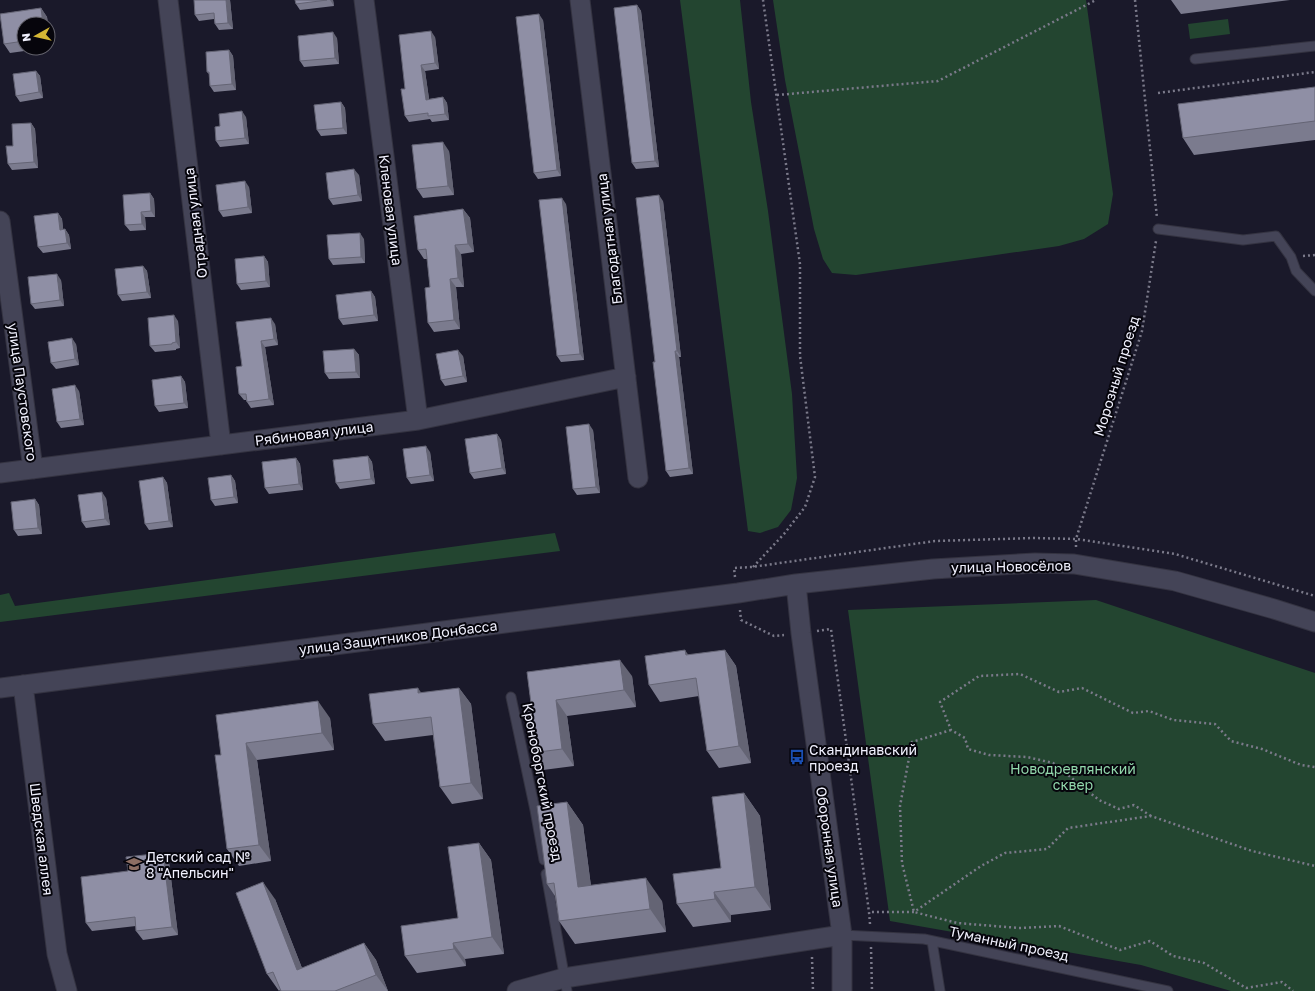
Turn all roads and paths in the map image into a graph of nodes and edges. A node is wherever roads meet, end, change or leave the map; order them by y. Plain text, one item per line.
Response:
1 (168, 0) edge
2 (364, 0) edge
3 (580, 0) edge
4 (764, 0) edge
5 (1096, 0) edge
6 (1135, 0) edge
7 (1315, 46) edge
8 (1195, 60) dead end
9 (1315, 72) edge
10 (1158, 93) dead end
11 (777, 96) junction
12 (0, 221) edge
13 (1158, 229) junction
14 (1315, 291) edge
15 (626, 377) junction
16 (418, 420) junction
17 (221, 445) junction
18 (33, 469) junction
19 (0, 473) edge
20 (638, 478) dead end
21 (1076, 539) junction
22 (1074, 564) junction
23 (752, 567) junction
24 (796, 584) junction
25 (738, 593) junction
26 (1315, 596) edge
27 (1315, 622) edge
28 (801, 633) junction
29 (23, 686) junction
30 (0, 688) edge
31 (511, 697) dead end
32 (951, 730) junction
33 (1315, 767) edge
34 (1152, 816) junction
35 (1315, 866) edge
36 (869, 912) junction
37 (914, 912) junction
38 (842, 935) junction
39 (870, 936) junction
40 (932, 941) junction
41 (812, 951) dead end
42 (566, 985) edge
43 (68, 991) edge
44 (517, 991) edge
45 (813, 991) edge
46 (842, 991) edge
47 (872, 991) edge
48 (940, 991) edge
49 (1168, 991) edge
50 (1293, 991) edge

1 - 17 street, Отрадная улица
2 - 16 street, Кленовая улица
3 - 15 street, Благодатная улица
4 - 11 path
5 - 11 path
6 - 13 path, Морозный проезд
7 - 8 lane
9 - 10 path
11 - 23 path
12 - 18 street, улица Паустовского
13 - 14 lane
13 - 21 path, Морозный проезд
15 - 16 street, Рябиновая улица
15 - 20 street, Благодатная улица
16 - 17 street, Рябиновая улица
17 - 18 street, Рябиновая улица
18 - 19 street, Рябиновая улица
21 - 22 path, Морозный проезд
21 - 23 path
21 - 26 path
22 - 24 street, улица Новосёлов
22 - 27 street, улица Новосёлов
23 - 25 path
24 - 25 street, улица Защитников Донбасса
24 - 28 street, Оборонная улица
25 - 28 path
25 - 29 street, улица Защитников Донбасса
28 - 36 path
28 - 38 street, Оборонная улица
29 - 30 street, улица Защитников Донбасса
29 - 43 street, Шведская аллея
31 - 42 lane, Кроноборгский проезд
32 - 33 path
32 - 34 path
32 - 37 path
34 - 35 path
34 - 37 path
36 - 37 path
36 - 39 path
37 - 50 path
38 - 39 lane, Туманный проезд
38 - 42 street
38 - 46 street, Оборонная улица
39 - 40 lane, Туманный проезд
39 - 47 path
40 - 48 lane
40 - 49 lane, Туманный проезд
41 - 45 path
42 - 44 street

